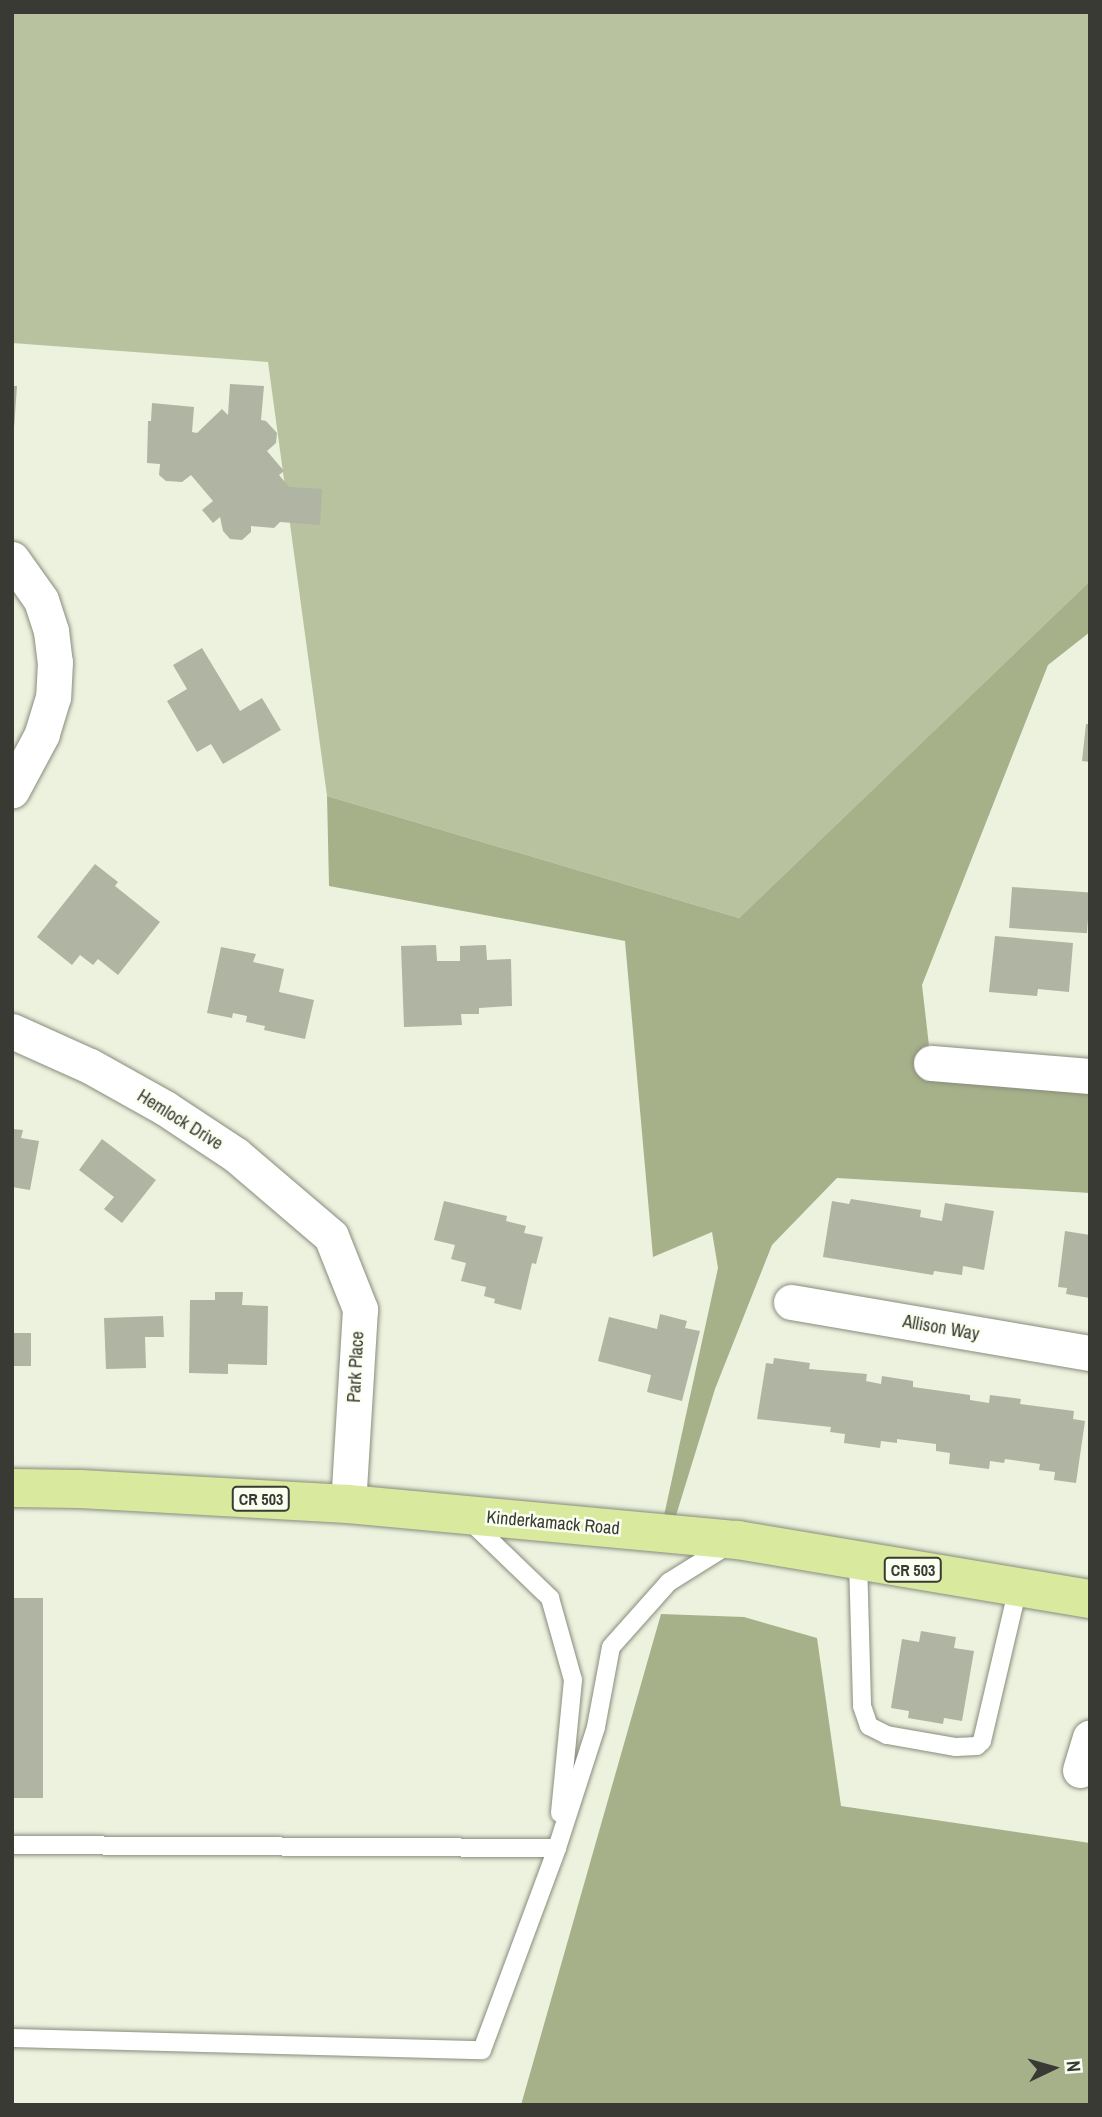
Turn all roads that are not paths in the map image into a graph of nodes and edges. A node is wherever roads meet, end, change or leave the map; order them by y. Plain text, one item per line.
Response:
1 (12, 559) edge
2 (12, 790) edge
3 (12, 1031) edge
4 (931, 1063) dead end
5 (1090, 1076) edge
6 (331, 1236) joint
7 (791, 1302) dead end
8 (1090, 1353) edge
9 (12, 1488) edge
10 (348, 1504) junction
11 (465, 1516) junction
12 (737, 1540) junction
13 (858, 1560) junction
14 (1018, 1587) junction
15 (1090, 1599) edge
16 (1090, 1737) edge
17 (1085, 1771) edge
18 (12, 1845) edge
19 (557, 1848) junction
20 (12, 2038) edge

1 - 2 street
3 - 6 street, Hemlock Drive
4 - 5 street
6 - 10 street, Park Place
7 - 8 street, Allison Way
9 - 10 main road, Kinderkamack Road / CR 503
10 - 11 main road, Kinderkamack Road / CR 503
11 - 12 main road, Kinderkamack Road / CR 503
11 - 19 lane
12 - 13 main road, Kinderkamack Road / CR 503
12 - 19 lane
13 - 14 main road, Kinderkamack Road / CR 503
13 - 14 lane
14 - 15 main road, Kinderkamack Road / CR 503
16 - 17 street
18 - 19 lane
19 - 20 lane

